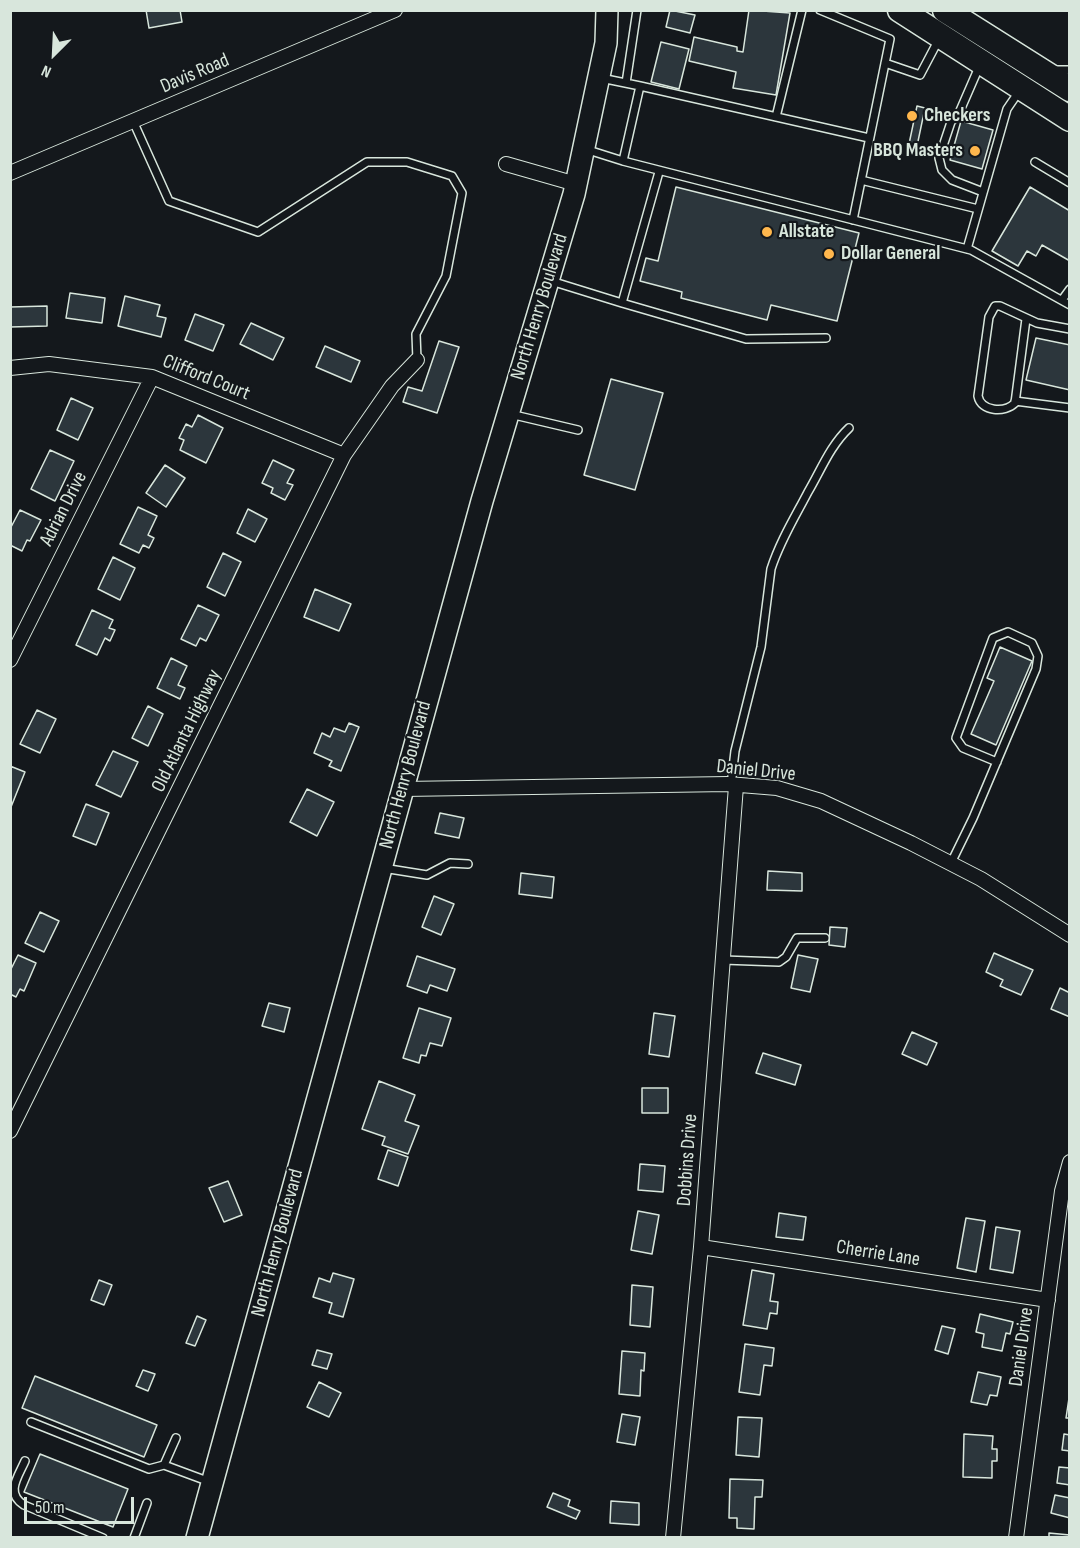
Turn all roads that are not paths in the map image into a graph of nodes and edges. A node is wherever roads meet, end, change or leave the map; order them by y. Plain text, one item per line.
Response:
1 (395, 10) edge
2 (607, 10) edge
3 (637, 10) edge
4 (802, 10) edge
5 (820, 10) edge
6 (900, 10) edge
7 (945, 10) edge
8 (940, 36) junction
9 (981, 62) junction
10 (885, 63) junction
11 (1040, 70) junction
12 (1070, 70) edge
13 (599, 78) junction
14 (626, 83) junction
15 (640, 86) junction
16 (1022, 88) junction
17 (1070, 89) edge
18 (1068, 116) edge
19 (776, 117) junction
20 (134, 121) junction
21 (869, 138) junction
22 (583, 149) junction
23 (623, 161) junction
24 (1035, 162) dead end
25 (506, 164) dead end
26 (659, 172) junction
27 (10, 173) edge
28 (861, 180) junction
29 (1070, 183) edge
30 (576, 184) junction
31 (983, 192) junction
32 (978, 209) junction
33 (853, 220) junction
34 (967, 249) junction
35 (548, 281) junction
36 (1070, 289) edge
37 (1062, 300) junction
38 (622, 303) junction
39 (1070, 305) edge
40 (1026, 319) junction
41 (1070, 329) edge
42 (826, 338) dead end
43 (417, 360) joint
44 (10, 368) edge
45 (152, 377) junction
46 (1015, 401) junction
47 (1070, 408) edge
48 (508, 414) junction
49 (849, 428) dead end
50 (578, 430) dead end
51 (344, 455) junction
52 (10, 660) edge
53 (997, 762) junction
54 (734, 785) junction
55 (402, 789) junction
56 (951, 863) junction
57 (468, 864) dead end
58 (381, 867) junction
59 (1070, 935) edge
60 (825, 938) dead end
61 (723, 960) junction
62 (10, 1131) edge
63 (1070, 1162) edge
64 (701, 1247) junction
65 (1048, 1300) junction
66 (31, 1422) dead end
67 (176, 1438) dead end
68 (25, 1461) dead end
69 (164, 1465) junction
70 (212, 1483) junction
71 (147, 1503) dead end
72 (103, 1538) edge
73 (134, 1538) edge
74 (197, 1538) edge
75 (673, 1538) edge
76 (1016, 1538) edge

1 - 20 street, Davis Road
2 - 13 main road, North Henry Boulevard
3 - 14 lane
4 - 19 lane
5 - 10 lane
6 - 8 highway
7 - 11 highway
8 - 9 highway
8 - 10 lane
9 - 16 highway
9 - 31 lane
10 - 21 lane
11 - 12 lane
11 - 17 highway
13 - 14 lane
13 - 22 main road, North Henry Boulevard
14 - 15 lane
15 - 19 lane
15 - 23 lane
16 - 18 highway
16 - 31 lane
19 - 21 lane
20 - 27 street, Davis Road
20 - 43 lane
21 - 28 lane
22 - 23 lane
22 - 30 main road, North Henry Boulevard
23 - 26 lane
24 - 29 lane
25 - 30 street
26 - 33 lane
26 - 38 lane
28 - 32 lane
28 - 33 lane
30 - 35 main road, North Henry Boulevard
31 - 32 lane
32 - 34 lane
33 - 34 lane
34 - 37 lane
35 - 38 lane
35 - 48 main road, North Henry Boulevard
36 - 37 lane
37 - 39 lane
38 - 42 lane
40 - 41 lane
40 - 46 lane
40 - 46 lane
43 - 51 street, Old Atlanta Highway
44 - 45 street, Clifford Court
45 - 51 street, Clifford Court
45 - 52 street, Adrian Drive
46 - 47 lane
48 - 50 lane
48 - 55 main road, North Henry Boulevard
49 - 54 lane
51 - 62 street, Old Atlanta Highway
53 - 53 lane
53 - 56 lane
54 - 55 street, Daniel Drive
54 - 56 street, Daniel Drive
54 - 61 street, Dobbins Drive
55 - 58 main road, North Henry Boulevard
56 - 59 street, Daniel Drive
57 - 58 lane
58 - 70 main road, North Henry Boulevard
60 - 61 lane
61 - 64 street, Dobbins Drive
63 - 65 street, Daniel Drive
64 - 65 street, Cherrie Lane
64 - 75 street, Dobbins Drive
65 - 76 street, Daniel Drive
66 - 69 lane
67 - 69 lane
68 - 72 lane
69 - 70 lane
70 - 74 main road, North Henry Boulevard
71 - 73 lane

